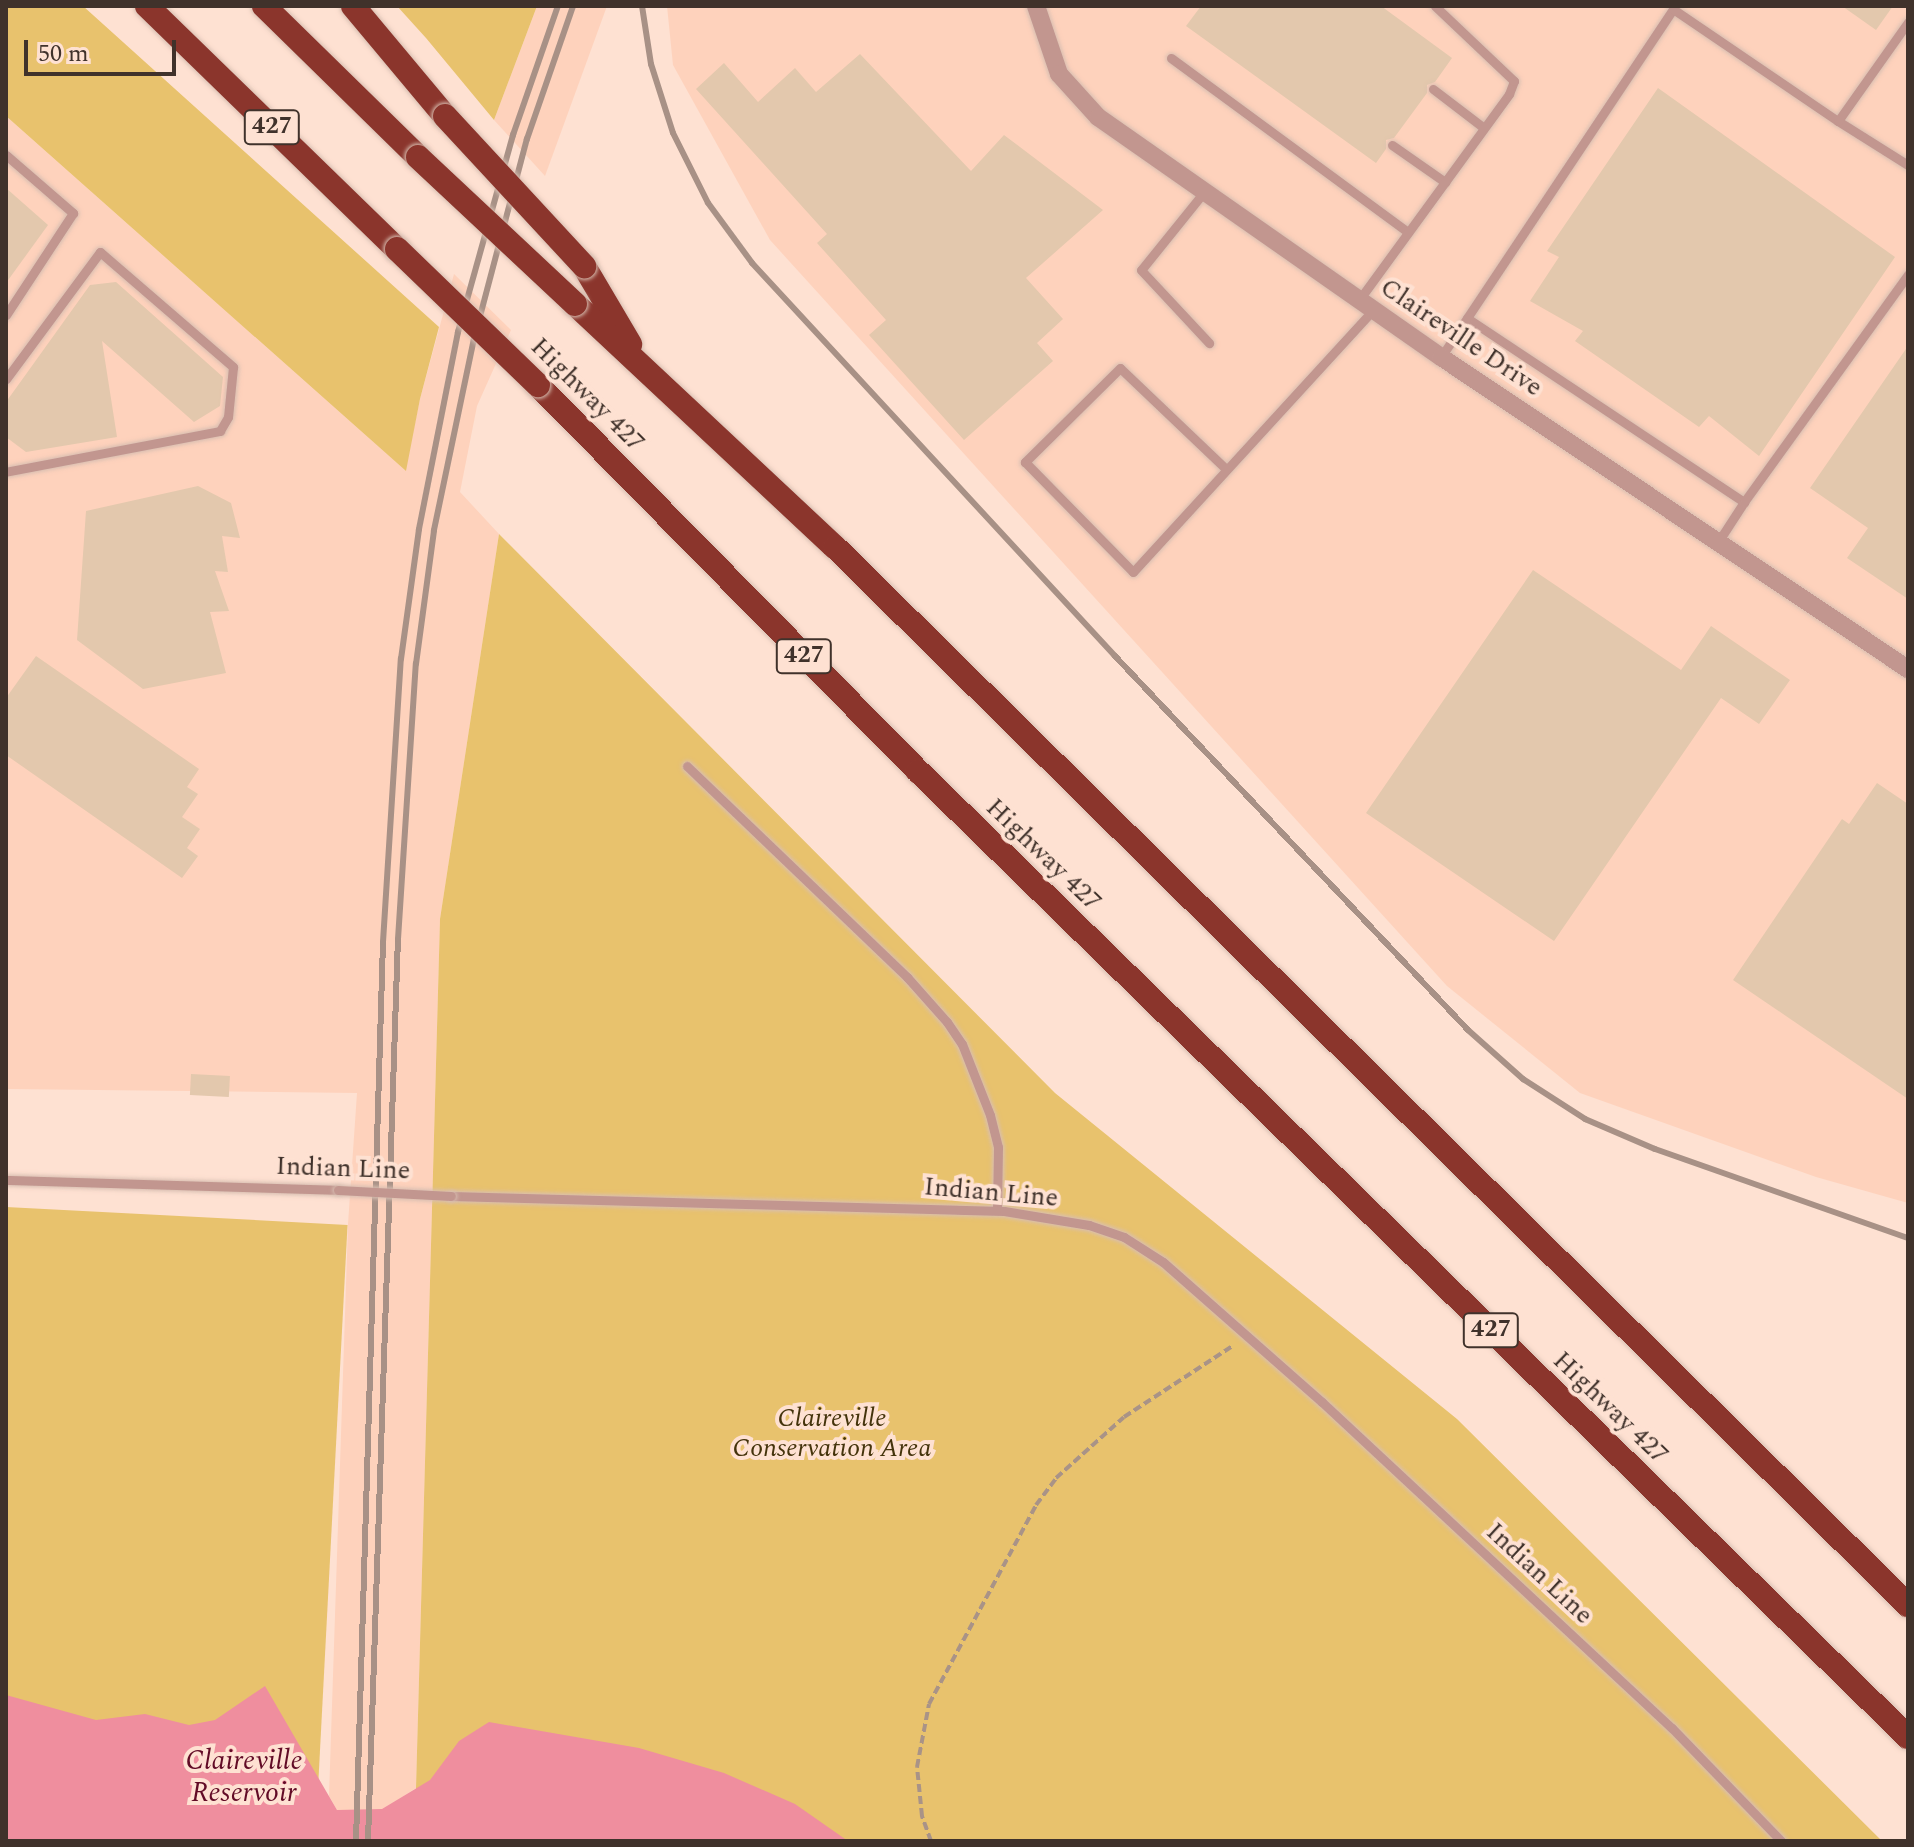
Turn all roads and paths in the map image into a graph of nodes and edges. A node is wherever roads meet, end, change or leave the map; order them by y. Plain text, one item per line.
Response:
1 (147, 6) edge
2 (264, 6) edge
3 (353, 6) edge
4 (1036, 6) edge
5 (1435, 6) edge
6 (1908, 22) edge
7 (1171, 58) dead end
8 (1433, 89) dead end
9 (1838, 121) junction
10 (1484, 128) junction
11 (1392, 145) dead end
12 (6, 155) edge
13 (1908, 165) edge
14 (1445, 182) junction
15 (1204, 192) junction
16 (1408, 232) junction
17 (1908, 275) edge
18 (1366, 305) junction
19 (6, 315) edge
20 (1467, 318) junction
21 (1209, 343) dead end
22 (1441, 357) junction
23 (641, 363) junction
24 (6, 379) edge
25 (1226, 469) junction
26 (6, 472) edge
27 (1744, 502) junction
28 (1718, 542) junction
29 (1908, 669) edge
30 (687, 766) dead end
31 (6, 1180) edge
32 (997, 1210) junction
33 (1247, 1337) junction
34 (1908, 1605) edge
35 (1908, 1737) edge
36 (931, 1841) edge
37 (1781, 1841) edge

1 - 35 highway, Highway 427 / 427, bridge
2 - 23 highway, bridge
3 - 23 highway, bridge
4 - 15 street, Claireville Drive
5 - 10 lane
6 - 9 lane
7 - 16 lane
8 - 10 lane
9 - 13 lane
9 - 20 lane
10 - 14 lane
11 - 14 lane
12 - 19 lane
14 - 16 lane
15 - 18 street, Claireville Drive
15 - 21 lane
16 - 18 lane
17 - 27 lane
18 - 22 street, Claireville Drive
18 - 25 lane
20 - 22 lane
20 - 27 lane
22 - 28 street, Claireville Drive
23 - 34 highway
24 - 26 lane
25 - 25 lane
27 - 28 lane
28 - 29 street, Claireville Drive
30 - 32 lane
31 - 32 lane, Indian Line, bridge
32 - 33 lane, Indian Line
33 - 36 path
33 - 37 lane, Indian Line

